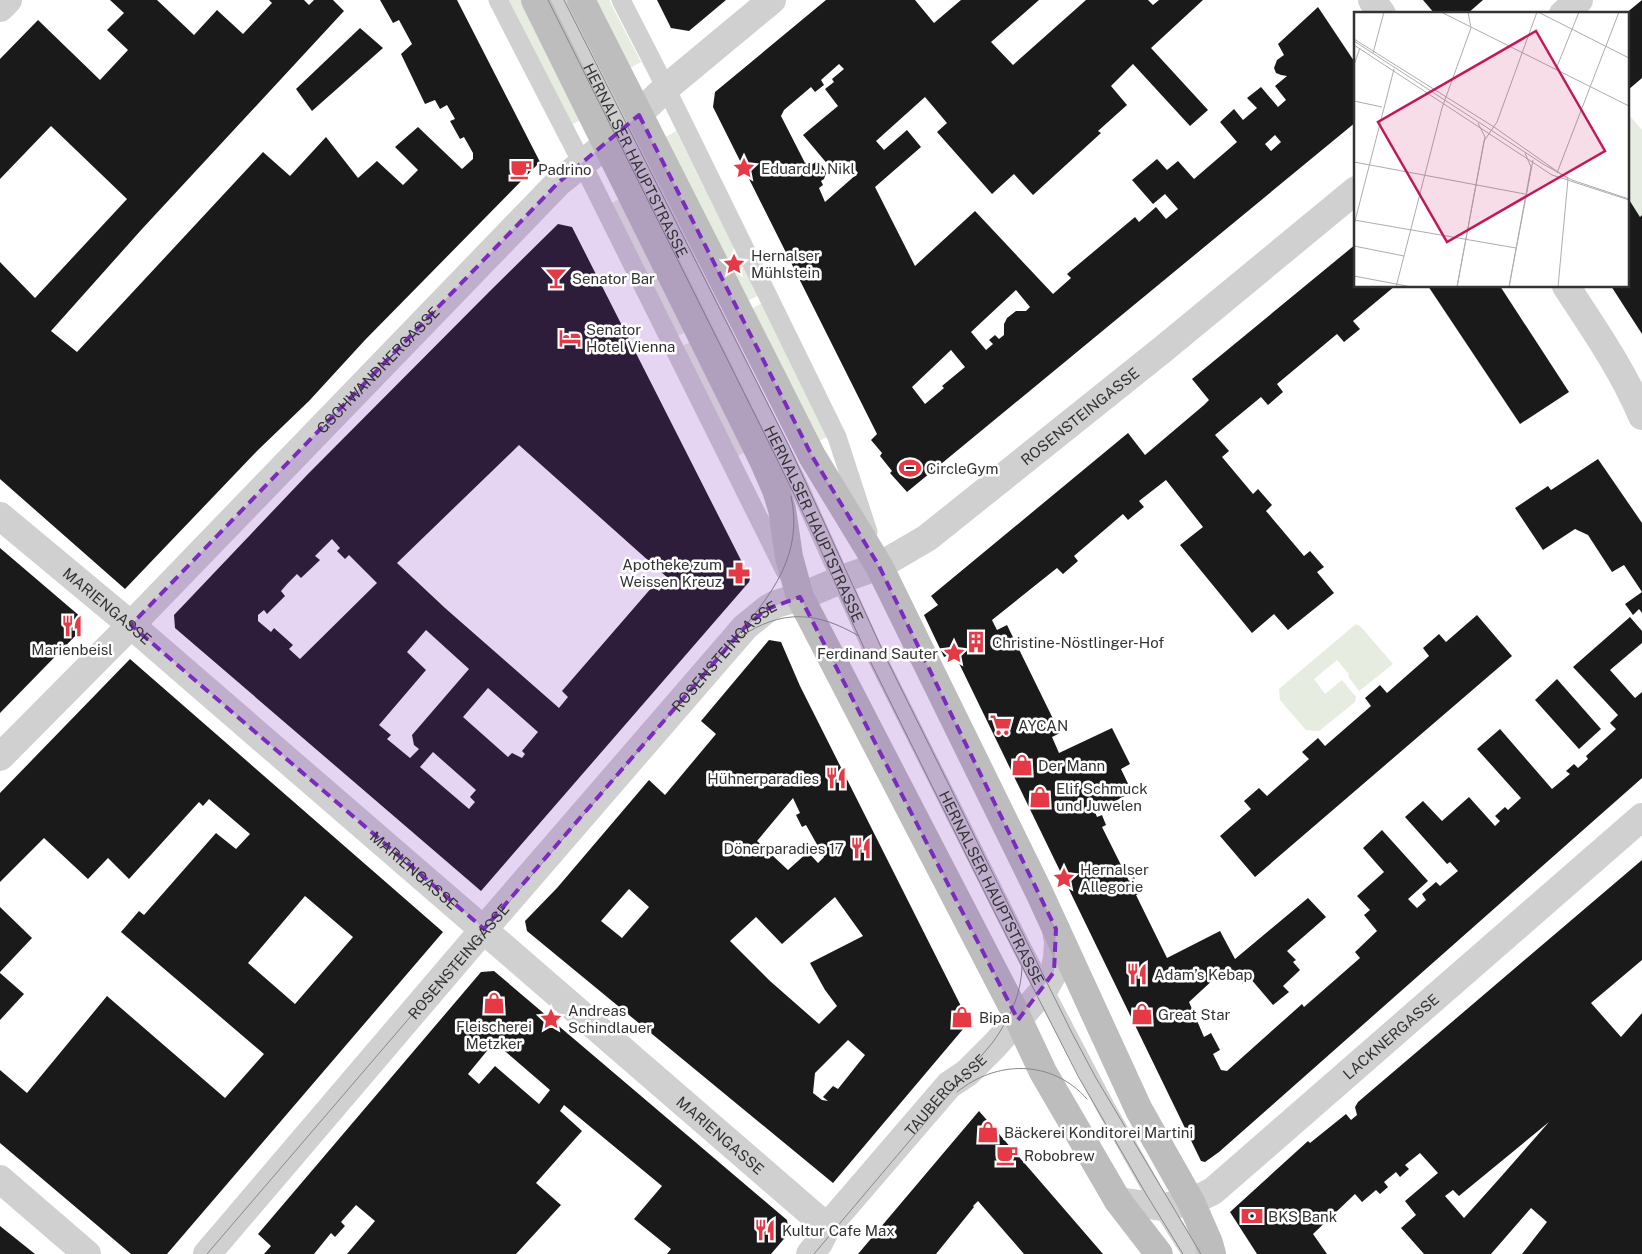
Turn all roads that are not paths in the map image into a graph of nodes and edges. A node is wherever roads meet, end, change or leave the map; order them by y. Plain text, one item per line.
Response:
1 (8, 0) edge
2 (498, 0) edge
3 (535, 0) edge
4 (556, 0) edge
5 (581, 0) edge
6 (621, 0) edge
7 (772, 0) edge
8 (1372, 0) edge
9 (1579, 0) edge
10 (0, 8) edge
11 (1381, 12) edge
12 (1565, 12) edge
13 (666, 88) junction
14 (623, 130) junction
15 (582, 163) junction
16 (1354, 192) edge
17 (1567, 288) edge
18 (1636, 381) edge
19 (1642, 416) edge
20 (0, 516) edge
21 (879, 566) junction
22 (842, 579) junction
23 (800, 597) junction
24 (131, 625) junction
25 (0, 757) edge
26 (1642, 817) edge
27 (1056, 928) junction
28 (484, 929) junction
29 (1044, 990) junction
30 (1018, 1020) junction
31 (0, 1179) edge
32 (1118, 1201) junction
33 (1191, 1202) junction
34 (1162, 1207) junction
35 (827, 1227) junction
36 (87, 1254) edge
37 (207, 1254) edge
38 (810, 1254) edge
39 (1159, 1254) edge
40 (1192, 1254) edge
41 (1212, 1254) edge

1 - 10 street
2 - 15 lane, HERNALSER HAUPTSTRASSE
3 - 14 main road, HERNALSER HAUPTSTRASSE
4 - 14 lane, HERNALSER HAUPTSTRASSE
5 - 14 main road, HERNALSER HAUPTSTRASSE
6 - 13 lane, HERNALSER HAUPTSTRASSE
7 - 13 street, GSCHWANDNERGASSE
8 - 11 street
9 - 12 street
13 - 14 street, GSCHWANDNERGASSE
13 - 21 lane, HERNALSER HAUPTSTRASSE
14 - 15 street, GSCHWANDNERGASSE
14 - 21 main road, HERNALSER HAUPTSTRASSE
14 - 22 lane, HERNALSER HAUPTSTRASSE
14 - 23 main road, HERNALSER HAUPTSTRASSE
15 - 23 lane, HERNALSER HAUPTSTRASSE
15 - 24 street, GSCHWANDNERGASSE
16 - 21 street, ROSENSTEINGASSE
17 - 18 street
18 - 19 street
20 - 24 street, MARIENGASSE
21 - 22 street, ROSENSTEINGASSE
21 - 27 main road, HERNALSER HAUPTSTRASSE
22 - 23 street, ROSENSTEINGASSE
22 - 29 lane, HERNALSER HAUPTSTRASSE
23 - 28 street, ROSENSTEINGASSE
23 - 30 main road, HERNALSER HAUPTSTRASSE
24 - 25 street, GSCHWANDNERGASSE
24 - 28 street, MARIENGASSE
26 - 33 street, LACKNERGASSE
27 - 29 street, TAUBERGASSE
27 - 33 main road, HERNALSER HAUPTSTRASSE
28 - 35 street, MARIENGASSE
28 - 37 street, ROSENSTEINGASSE
29 - 30 street, TAUBERGASSE
29 - 34 lane, HERNALSER HAUPTSTRASSE
30 - 32 main road, HERNALSER HAUPTSTRASSE
30 - 35 street, TAUBERGASSE
31 - 36 street
32 - 34 street, LACKNERGASSE
32 - 39 main road, HERNALSER HAUPTSTRASSE
33 - 34 street, LACKNERGASSE
33 - 41 main road, HERNALSER HAUPTSTRASSE
34 - 40 lane, HERNALSER HAUPTSTRASSE
35 - 38 street, TAUBERGASSE

